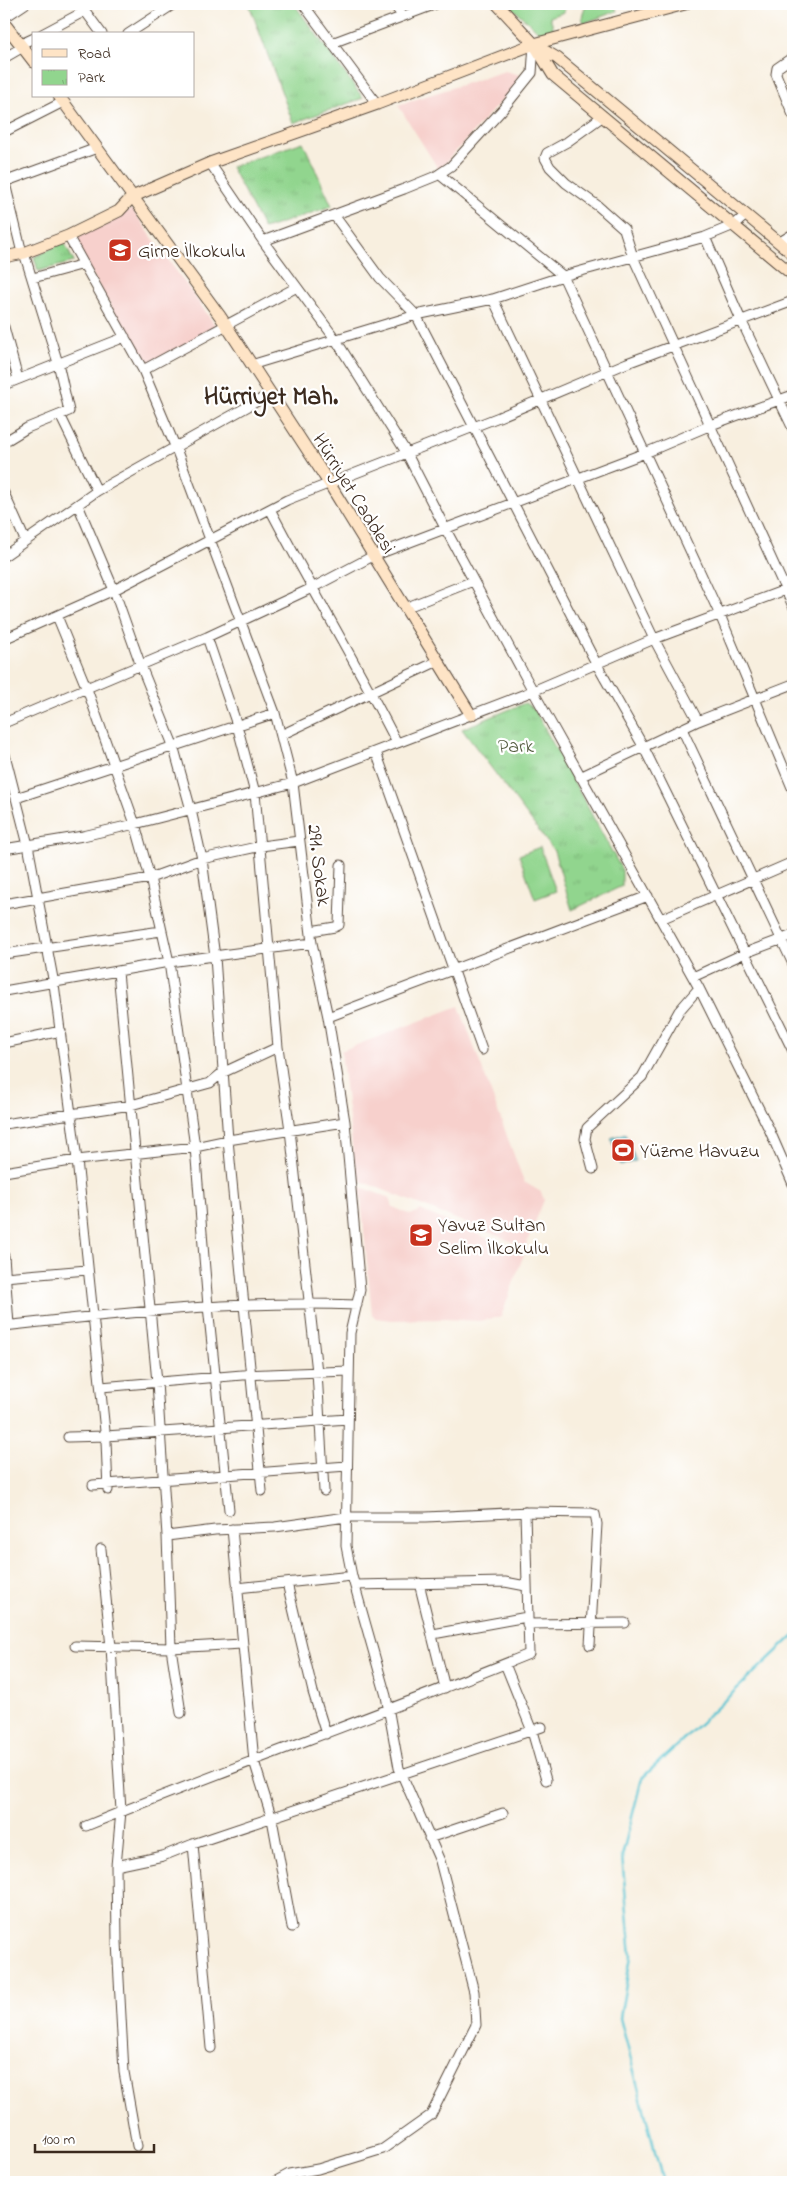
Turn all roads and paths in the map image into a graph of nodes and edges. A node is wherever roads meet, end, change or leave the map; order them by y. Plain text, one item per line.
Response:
1 (25, 4) edge
2 (174, 4) edge
3 (303, 4) edge
4 (393, 4) edge
5 (436, 4) edge
6 (497, 4) edge
7 (681, 4) edge
8 (82, 7) edge
9 (403, 16) junction
10 (4, 18) edge
11 (4, 23) edge
12 (45, 32) edge
13 (101, 32) edge
14 (131, 32) edge
15 (32, 39) edge
16 (332, 43) junction
17 (534, 44) junction
18 (22, 46) junction
19 (793, 57) edge
20 (4, 58) edge
21 (32, 59) edge
22 (61, 99) edge
23 (377, 104) junction
24 (793, 114) edge
25 (603, 116) junction
26 (4, 132) edge
27 (97, 148) junction
28 (210, 163) junction
29 (439, 174) junction
30 (4, 181) edge
31 (132, 198) junction
32 (334, 215) junction
33 (746, 215) junction
34 (734, 225) junction
35 (793, 234) edge
36 (68, 236) junction
37 (705, 237) junction
38 (263, 241) junction
39 (780, 242) junction
40 (23, 253) junction
41 (793, 254) edge
42 (4, 257) edge
43 (633, 257) junction
44 (84, 264) junction
45 (793, 274) edge
46 (562, 276) junction
47 (33, 278) junction
48 (298, 287) junction
49 (493, 299) junction
50 (793, 301) edge
51 (416, 315) junction
52 (741, 320) junction
53 (226, 326) junction
54 (4, 327) edge
55 (125, 337) junction
56 (336, 340) junction
57 (676, 345) junction
58 (58, 363) junction
59 (251, 365) junction
60 (143, 370) junction
61 (607, 371) junction
62 (18, 379) junction
63 (4, 385) edge
64 (270, 394) junction
65 (793, 395) edge
66 (542, 399) junction
67 (780, 400) junction
68 (60, 415) junction
69 (711, 425) junction
70 (474, 427) junction
71 (793, 429) edge
72 (4, 442) edge
73 (175, 446) junction
74 (406, 452) junction
75 (645, 453) junction
76 (577, 479) junction
77 (328, 483) junction
78 (97, 491) junction
79 (4, 493) edge
80 (514, 502) junction
81 (78, 504) junction
82 (270, 509) junction
83 (8, 513) edge
84 (445, 528) junction
85 (25, 540) junction
86 (211, 540) junction
87 (4, 556) edge
88 (373, 556) junction
89 (473, 581) junction
90 (312, 588) junction
91 (790, 588) edge
92 (114, 590) junction
93 (793, 606) edge
94 (405, 608) junction
95 (720, 615) junction
96 (57, 616) junction
97 (239, 621) junction
98 (208, 637) junction
99 (4, 639) edge
100 (654, 639) junction
101 (438, 661) junction
102 (596, 663) junction
103 (141, 666) junction
104 (793, 684) edge
105 (87, 688) junction
106 (533, 691) junction
107 (371, 692) junction
108 (754, 699) junction
109 (275, 713) junction
110 (471, 715) junction
111 (698, 721) junction
112 (4, 722) edge
113 (237, 725) junction
114 (682, 729) junction
115 (281, 735) junction
116 (397, 743) junction
117 (173, 745) junction
118 (643, 746) junction
119 (4, 751) edge
120 (376, 752) junction
121 (115, 766) junction
122 (580, 777) junction
123 (293, 782) junction
124 (793, 790) edge
125 (255, 793) junction
126 (16, 798) junction
127 (191, 810) junction
128 (135, 824) junction
129 (299, 841) junction
130 (28, 845) junction
131 (261, 846) junction
132 (4, 849) edge
133 (202, 860) junction
134 (793, 862) edge
135 (342, 865) dead end
136 (150, 878) junction
137 (753, 878) junction
138 (717, 895) junction
139 (648, 896) junction
140 (37, 899) junction
141 (4, 904) edge
142 (660, 919) junction
143 (161, 931) junction
144 (311, 931) junction
145 (793, 936) edge
146 (782, 940) junction
147 (312, 943) junction
148 (47, 947) junction
149 (270, 949) junction
150 (745, 953) junction
151 (4, 954) edge
152 (215, 957) junction
153 (169, 962) junction
154 (793, 964) edge
155 (453, 969) junction
156 (118, 972) junction
157 (693, 978) junction
158 (54, 984) junction
159 (699, 988) junction
160 (4, 992) edge
161 (328, 1017) junction
162 (61, 1031) junction
163 (4, 1043) edge
164 (278, 1048) junction
165 (482, 1050) dead end
166 (793, 1051) edge
167 (222, 1073) junction
168 (186, 1090) junction
169 (131, 1105) junction
170 (71, 1114) junction
171 (345, 1122) junction
172 (4, 1124) edge
173 (290, 1130) junction
174 (228, 1140) junction
175 (195, 1147) junction
176 (136, 1154) junction
177 (77, 1160) junction
178 (593, 1169) dead end
179 (4, 1172) edge
180 (793, 1184) edge
181 (4, 1256) edge
182 (87, 1270) junction
183 (5, 1277) edge
184 (309, 1303) junction
185 (357, 1305) junction
186 (208, 1306) junction
187 (244, 1306) junction
188 (151, 1310) junction
189 (93, 1316) junction
190 (6, 1325) edge
191 (349, 1371) junction
192 (317, 1372) junction
193 (250, 1374) junction
194 (215, 1377) junction
195 (157, 1382) junction
196 (101, 1387) junction
197 (320, 1419) junction
198 (348, 1419) junction
199 (256, 1426) junction
200 (221, 1428) junction
201 (160, 1431) junction
202 (106, 1436) junction
203 (68, 1437) dead end
204 (347, 1466) junction
205 (322, 1467) junction
206 (260, 1472) junction
207 (226, 1475) junction
208 (164, 1479) junction
209 (93, 1485) dead end
210 (108, 1487) junction
211 (262, 1491) dead end
212 (324, 1491) dead end
213 (229, 1510) dead end
214 (525, 1512) junction
215 (346, 1517) junction
216 (232, 1529) junction
217 (167, 1536) junction
218 (101, 1549) dead end
219 (353, 1580) junction
220 (287, 1583) junction
221 (419, 1583) junction
222 (526, 1586) junction
223 (237, 1588) junction
224 (527, 1620) junction
225 (625, 1623) dead end
226 (591, 1624) junction
227 (433, 1634) junction
228 (242, 1644) junction
229 (75, 1646) dead end
230 (590, 1646) dead end
231 (111, 1647) junction
232 (171, 1648) junction
233 (505, 1664) junction
234 (445, 1688) junction
235 (388, 1710) junction
236 (181, 1713) dead end
237 (542, 1728) dead end
238 (532, 1731) junction
239 (326, 1734) junction
240 (254, 1761) junction
241 (402, 1775) junction
242 (546, 1780) dead end
243 (121, 1812) junction
244 (502, 1813) dead end
245 (272, 1819) junction
246 (86, 1826) dead end
247 (429, 1838) junction
248 (193, 1844) junction
249 (116, 1866) junction
250 (292, 1927) dead end
251 (211, 2048) dead end
252 (137, 2146) dead end
253 (274, 2182) edge

1 - 10 street
2 - 14 street
3 - 16 street
4 - 9 street
5 - 9 street
6 - 17 street
7 - 17 street
8 - 12 street
8 - 13 street
9 - 16 street
11 - 18 street
15 - 18 street
16 - 23 street
17 - 23 street
17 - 25 street
17 - 29 street
17 - 33 street
18 - 20 street
18 - 21 street
19 - 24 street
22 - 26 street
22 - 27 street, Hürriyet Caddesi
23 - 28 street
25 - 34 street
25 - 43 street
27 - 30 street
27 - 31 street, Hürriyet Caddesi
28 - 31 street
28 - 38 street
29 - 32 street
29 - 46 street
30 - 40 street
31 - 36 street
31 - 53 street, Hürriyet Caddesi
32 - 38 street
32 - 51 street
33 - 34 street
33 - 39 street
34 - 37 street
34 - 45 street
35 - 39 street
36 - 40 street
36 - 44 street, 291. Sokak
37 - 43 street
37 - 52 street
38 - 48 street
39 - 41 street
40 - 42 street
40 - 47 street
43 - 46 street
43 - 57 street
44 - 47 street
44 - 55 street, 291. Sokak
46 - 49 street
46 - 61 street
47 - 58 street
48 - 53 street
48 - 56 street
49 - 51 street
49 - 66 street
50 - 52 street
51 - 56 street
51 - 70 street
52 - 57 street
52 - 67 street
53 - 59 street, Hürriyet Caddesi
53 - 60 street
54 - 62 street
55 - 58 street
55 - 60 street, 291. Sokak
56 - 59 street
56 - 74 street
57 - 61 street
57 - 69 street
58 - 62 street
58 - 68 street
59 - 64 street, Hürriyet Caddesi
60 - 73 street, 291. Sokak
61 - 66 street
61 - 75 street
62 - 63 street
64 - 73 street
64 - 77 street, Hürriyet Caddesi
65 - 67 street
66 - 70 street
66 - 76 street
67 - 69 street
67 - 71 street
68 - 72 street
68 - 78 street
69 - 75 street
69 - 91 street
70 - 74 street
70 - 80 street
73 - 78 street
73 - 86 street, 291. Sokak
74 - 77 street
74 - 84 street
75 - 76 street
75 - 95 street
76 - 80 street
76 - 100 street
77 - 82 street
77 - 88 street, Hürriyet Caddesi
78 - 81 street
79 - 83 street
80 - 84 street
80 - 102 street
81 - 85 street
81 - 92 street
82 - 86 street
82 - 90 street
83 - 85 street
84 - 88 street
84 - 89 street
85 - 87 street
86 - 92 street
86 - 97 street, 291. Sokak
88 - 90 street
88 - 94 street, Hürriyet Caddesi
89 - 94 street
89 - 106 street
90 - 97 street
90 - 107 street
91 - 93 street
91 - 95 street
92 - 96 street
92 - 103 street
94 - 101 street, Hürriyet Caddesi
95 - 100 street
95 - 108 street
96 - 99 street
96 - 105 street
97 - 98 street
97 - 109 street, 291. Sokak
98 - 103 street
98 - 113 street
100 - 102 street
100 - 111 street
101 - 107 street
101 - 110 street, Hürriyet Caddesi
102 - 106 street
102 - 118 street
103 - 105 street
103 - 117 street
104 - 108 street
105 - 112 street
105 - 121 street
106 - 110 street
106 - 122 street
107 - 115 street
107 - 116 street
108 - 111 street
108 - 124 street
109 - 113 street
109 - 115 street, 291. Sokak
110 - 116 street
111 - 114 street
113 - 117 street
113 - 125 street
114 - 118 street
114 - 137 street
115 - 123 street, 291. Sokak
116 - 120 street
117 - 121 street
117 - 127 street
118 - 122 street
118 - 138 street
119 - 126 street
120 - 123 street
120 - 155 street
121 - 126 street
121 - 128 street
122 - 139 street
123 - 125 street
123 - 129 street, 291. Sokak
125 - 127 street
125 - 131 street
126 - 130 street
127 - 128 street
127 - 133 street
128 - 130 street
128 - 136 street
129 - 131 street
129 - 144 street, 291. Sokak
130 - 132 street
130 - 140 street
131 - 133 street
131 - 149 street
133 - 136 street
133 - 152 street
134 - 137 street
135 - 144 street
136 - 140 street
136 - 143 street
137 - 138 street
137 - 146 street
138 - 142 street
138 - 150 street
139 - 142 street
139 - 155 street
140 - 141 street
140 - 148 street
142 - 157 street
143 - 148 street
143 - 153 street
144 - 147 street, 291. Sokak
145 - 146 street
146 - 150 street
146 - 154 street
147 - 149 street
147 - 161 street, 291. Sokak
148 - 151 street
148 - 158 street
149 - 152 street
149 - 164 street
150 - 157 street
150 - 166 street
152 - 153 street
152 - 167 street
153 - 156 street
153 - 168 street
155 - 161 street
155 - 165 street
156 - 158 street
156 - 169 street
157 - 159 street
158 - 160 street
158 - 162 street
159 - 178 street
159 - 180 street
161 - 171 street, 291. Sokak
162 - 163 street
162 - 170 street
164 - 167 street
164 - 173 street
167 - 168 street
167 - 174 street
168 - 169 street
168 - 175 street
169 - 170 street
169 - 176 street
170 - 172 street
170 - 177 street
171 - 173 street
171 - 185 street, 291. Sokak
173 - 174 street
173 - 184 street
174 - 175 street
174 - 187 street
175 - 176 street
175 - 186 street
176 - 177 street
176 - 188 street
177 - 179 street
177 - 182 street
181 - 183 street
182 - 183 street
182 - 189 street
183 - 190 street
184 - 185 street
184 - 187 street
184 - 192 street
185 - 191 street, 291. Sokak
186 - 187 street
186 - 188 street
186 - 194 street
187 - 193 street
188 - 189 street
188 - 195 street
189 - 190 street
189 - 196 street
191 - 192 street
191 - 198 street, 291. Sokak
192 - 193 street
192 - 197 street
193 - 194 street
193 - 199 street
194 - 195 street
194 - 200 street
195 - 196 street
195 - 201 street
196 - 202 street
197 - 198 street
197 - 199 street
197 - 205 street
198 - 204 street, 291. Sokak
199 - 200 street
199 - 206 street
200 - 201 street
200 - 207 street
201 - 202 street
201 - 208 street
202 - 203 street
202 - 210 street
204 - 205 street
204 - 215 street, 291. Sokak
205 - 206 street
205 - 212 street
206 - 207 street
206 - 211 street
207 - 208 street
207 - 213 street
208 - 210 street
208 - 217 street
209 - 210 street
214 - 215 street
214 - 222 street
214 - 226 street
215 - 216 street
215 - 219 street, 291. Sokak
216 - 217 street
216 - 223 street
217 - 232 street
218 - 231 street
219 - 220 street
219 - 221 street
219 - 235 street, 291. Sokak
220 - 223 street
220 - 239 street
221 - 222 street
221 - 227 street
222 - 224 street
223 - 228 street
224 - 226 street
224 - 227 street
224 - 233 street
225 - 226 street
226 - 230 street
227 - 234 street
228 - 232 street
228 - 240 street
229 - 231 street
231 - 232 street
231 - 243 street
232 - 236 street
233 - 234 street
233 - 238 street
234 - 235 street
235 - 239 street
235 - 241 street, 291. Sokak
237 - 238 street
238 - 241 street
238 - 242 street
239 - 240 street
240 - 243 street
240 - 245 street
241 - 245 street
241 - 247 street, 291. Sokak
243 - 246 street
243 - 249 street
244 - 247 street
245 - 248 street
245 - 250 street
247 - 253 street, 291. Sokak
248 - 249 street
248 - 251 street
249 - 252 street

